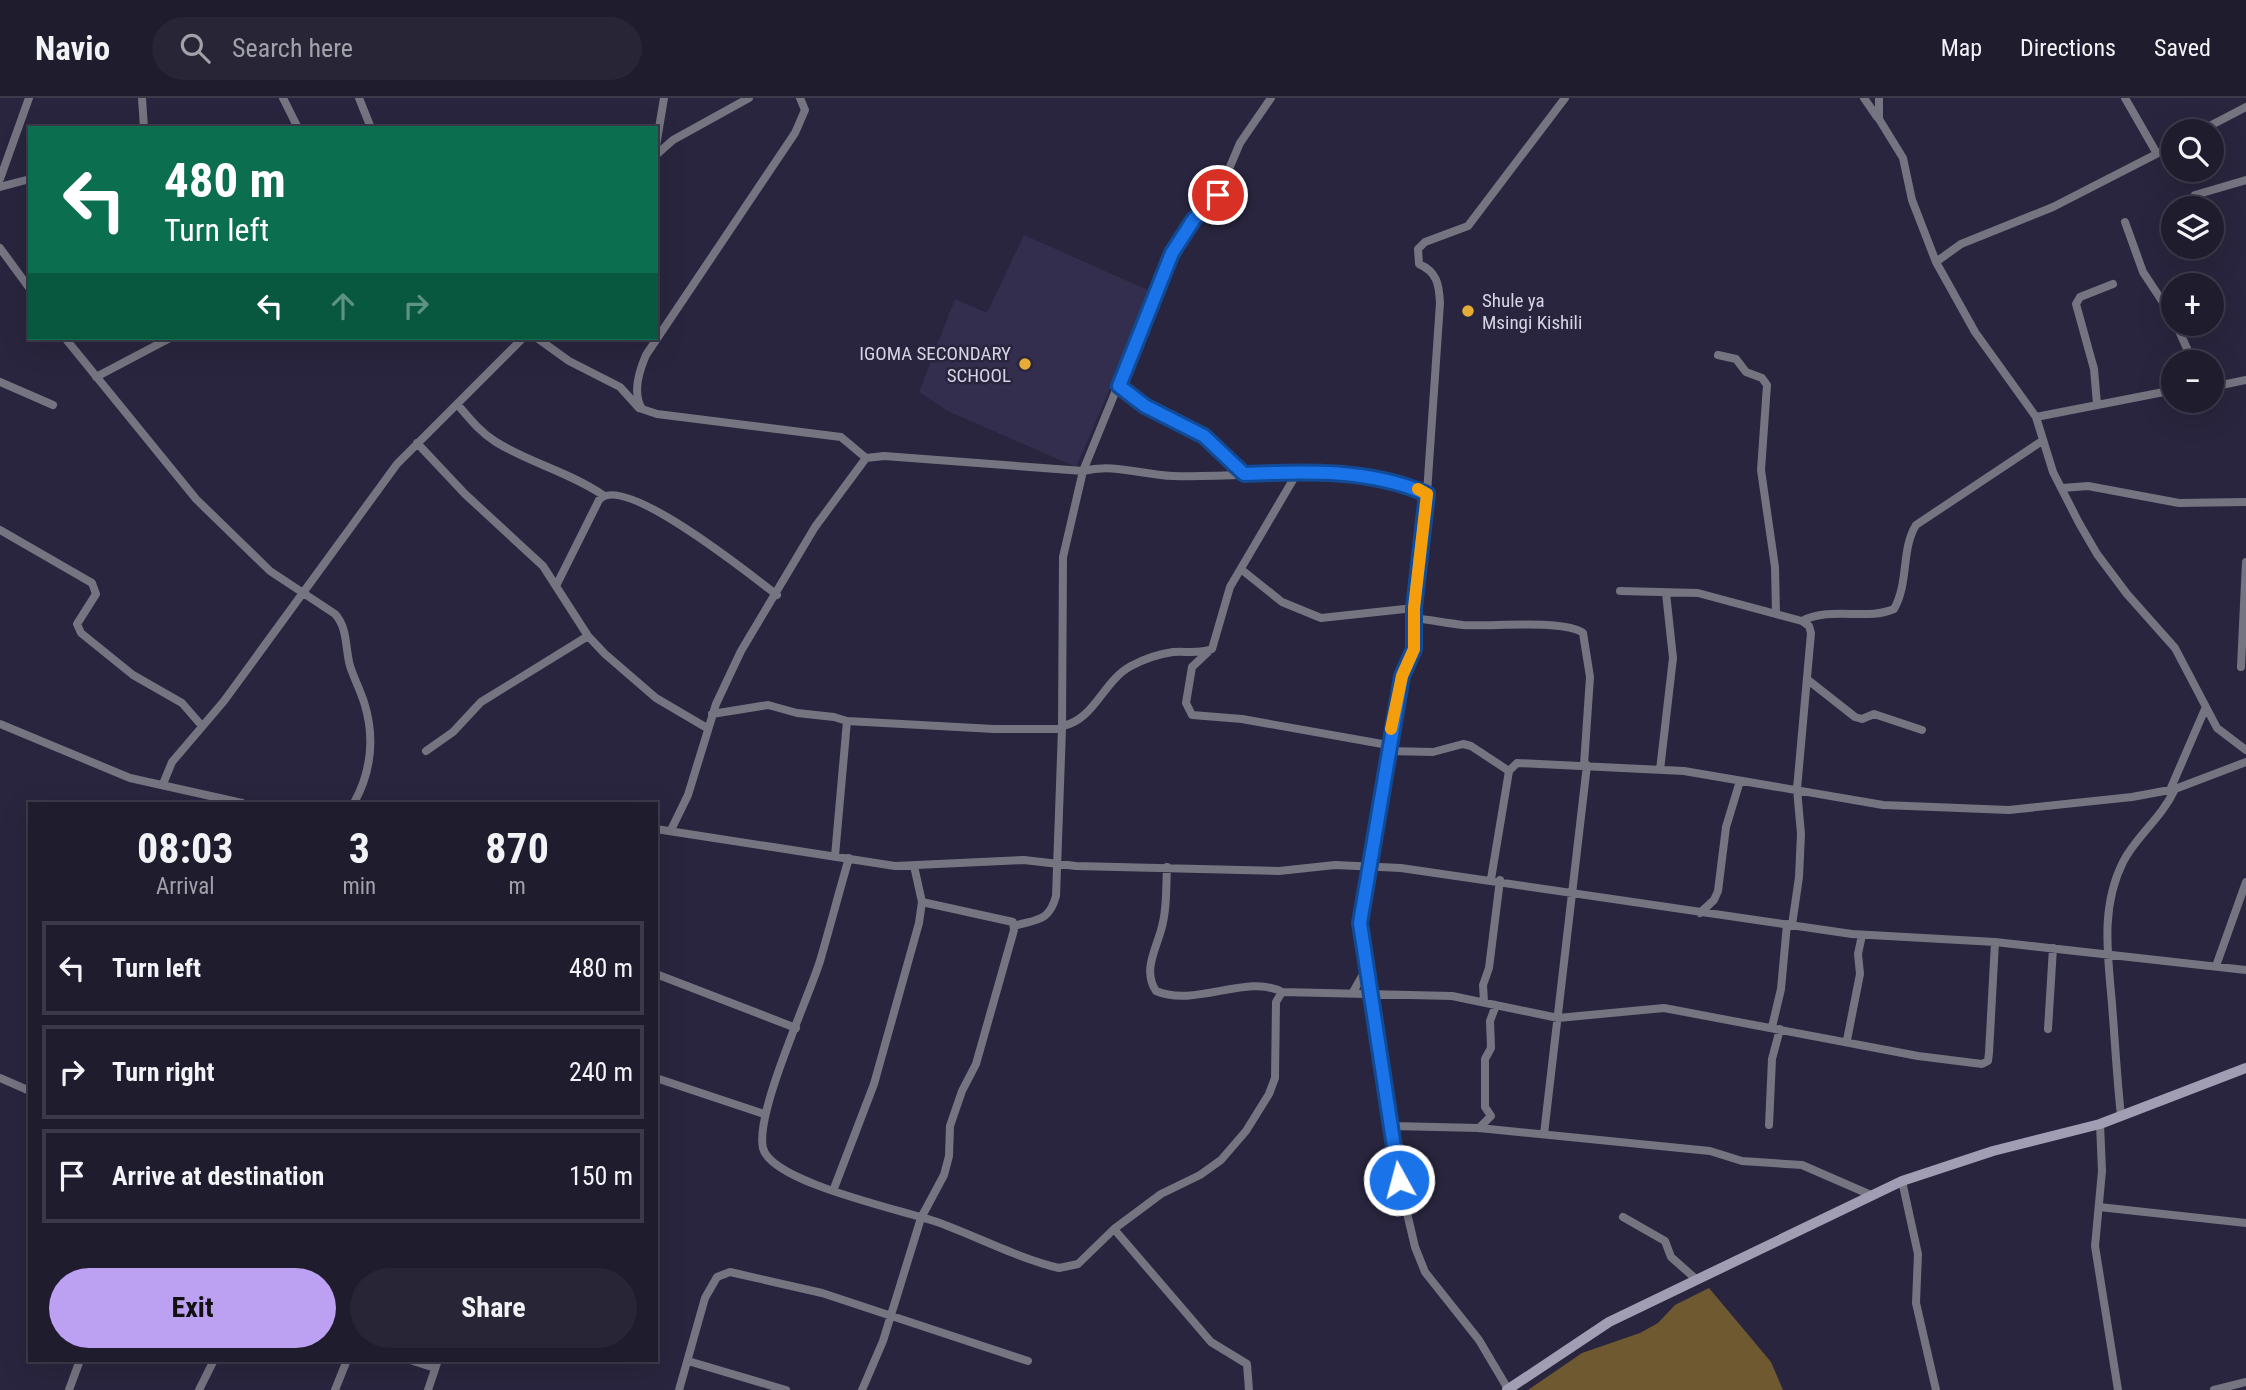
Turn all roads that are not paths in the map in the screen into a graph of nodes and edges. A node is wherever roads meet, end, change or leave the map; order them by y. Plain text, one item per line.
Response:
1 (29, 98) edge
2 (142, 98) edge
3 (283, 98) edge
4 (359, 98) edge
5 (664, 98) edge
6 (749, 98) edge
7 (800, 98) edge
8 (1271, 98) edge
9 (1565, 98) edge
10 (1864, 98) edge
11 (1879, 98) edge
12 (2125, 98) edge
13 (2246, 107) edge
14 (1879, 119) junction
15 (2223, 119) edge
16 (144, 126) edge
17 (297, 126) edge
18 (370, 126) edge
19 (658, 134) edge
20 (2161, 150) edge
21 (2157, 152) junction
22 (658, 153) edge
23 (0, 179) edge
24 (28, 180) edge
25 (2246, 180) edge
26 (0, 187) edge
27 (2195, 195) dead end
28 (2125, 222) dead end
29 (0, 248) edge
30 (1936, 261) junction
31 (2113, 284) dead end
32 (28, 286) edge
33 (2161, 299) edge
34 (658, 337) edge
35 (67, 340) edge
36 (166, 340) edge
37 (521, 340) edge
38 (540, 340) edge
39 (656, 340) edge
40 (1718, 355) dead end
41 (96, 377) junction
42 (2246, 380) edge
43 (0, 382) edge
44 (2224, 385) edge
45 (1119, 386) junction
46 (2161, 392) edge
47 (457, 404) junction
48 (2097, 404) junction
49 (53, 405) dead end
50 (642, 409) junction
51 (2036, 417) junction
52 (2042, 441) junction
53 (417, 443) junction
54 (866, 458) junction
55 (1083, 471) junction
56 (1297, 473) junction
57 (1244, 474) junction
58 (2062, 488) junction
59 (1427, 494) junction
60 (603, 495) junction
61 (2246, 502) edge
62 (0, 530) edge
63 (2246, 562) edge
64 (1242, 570) junction
65 (556, 586) junction
66 (1620, 591) dead end
67 (302, 593) junction
68 (1666, 593) junction
69 (777, 595) junction
70 (1414, 613) junction
71 (1776, 614) junction
72 (1802, 621) junction
73 (588, 636) junction
74 (1209, 651) junction
75 (2241, 667) dead end
76 (1808, 680) junction
77 (2205, 709) junction
78 (712, 714) junction
79 (847, 721) junction
80 (0, 724) edge
81 (202, 726) junction
82 (1063, 728) junction
83 (707, 729) junction
84 (1922, 730) dead end
85 (1388, 748) junction
86 (2246, 750) edge
87 (426, 751) dead end
88 (2246, 762) edge
89 (1586, 765) junction
90 (1660, 770) junction
91 (1509, 771) junction
92 (1741, 781) junction
93 (163, 784) junction
94 (1797, 789) junction
95 (2173, 789) junction
96 (238, 802) edge
97 (354, 802) edge
98 (658, 829) edge
99 (671, 830) junction
100 (835, 856) junction
101 (849, 858) junction
102 (1058, 863) junction
103 (1369, 865) junction
104 (914, 866) junction
105 (1167, 867) junction
106 (1496, 879) junction
107 (2246, 883) edge
108 (1571, 891) junction
109 (922, 902) junction
110 (1700, 913) junction
111 (1789, 925) junction
112 (1014, 926) junction
113 (1862, 935) junction
114 (1995, 942) junction
115 (2053, 948) junction
116 (2106, 954) junction
117 (2216, 966) junction
118 (1366, 968) junction
119 (2246, 970) edge
120 (658, 975) edge
121 (1282, 992) junction
122 (1353, 992) junction
123 (1370, 994) junction
124 (1484, 1002) junction
125 (1496, 1005) junction
126 (1558, 1018) junction
127 (796, 1028) junction
128 (1776, 1028) junction
129 (2048, 1029) dead end
130 (1847, 1040) junction
131 (2246, 1068) edge
132 (0, 1078) edge
133 (658, 1079) edge
134 (28, 1090) edge
135 (764, 1114) junction
136 (2121, 1116) junction
137 (2100, 1124) junction
138 (1769, 1125) dead end
139 (1392, 1126) junction
140 (1479, 1128) junction
141 (1544, 1134) junction
142 (1902, 1181) junction
143 (833, 1191) junction
144 (1871, 1195) junction
145 (2099, 1208) junction
146 (1623, 1217) dead end
147 (921, 1218) junction
148 (2246, 1223) edge
149 (1114, 1229) junction
150 (1697, 1280) junction
151 (889, 1315) junction
152 (688, 1361) junction
153 (1028, 1361) dead end
154 (79, 1362) edge
155 (213, 1362) edge
156 (346, 1362) edge
157 (437, 1364) edge
158 (2246, 1382) edge
159 (69, 1390) edge
160 (199, 1390) edge
161 (335, 1390) edge
162 (428, 1390) edge
163 (680, 1390) edge
164 (786, 1390) edge
165 (863, 1390) edge
166 (1249, 1390) edge
167 (1507, 1390) edge
168 (1936, 1390) edge
169 (2118, 1390) edge
170 (2214, 1390) edge

1 - 23 street
2 - 16 street
3 - 17 street
4 - 18 street
5 - 19 street
6 - 22 street
7 - 34 street
8 - 45 street
9 - 59 street
10 - 14 street
11 - 14 street
12 - 21 street
13 - 15 street
14 - 30 street
20 - 21 street
21 - 30 street
24 - 26 street
25 - 27 street
28 - 33 street
29 - 32 street
30 - 51 street
31 - 48 street
35 - 41 street
36 - 41 street
37 - 47 street
38 - 50 street
39 - 50 street
40 - 71 street
41 - 67 street
42 - 44 street
43 - 49 street
45 - 55 street
45 - 57 street
46 - 48 street
47 - 53 street
47 - 60 street
48 - 51 street
50 - 54 street
51 - 52 street
52 - 58 street
52 - 72 street
53 - 65 street
53 - 67 street
54 - 55 street
54 - 69 street
55 - 57 street
55 - 82 street
56 - 57 street
56 - 59 street
56 - 64 street
58 - 61 street
58 - 77 street
59 - 70 street
60 - 65 street
60 - 69 street
62 - 81 street
63 - 75 street
64 - 70 street
64 - 74 street
65 - 73 street
66 - 68 street
67 - 81 street
67 - 97 street
68 - 71 street
68 - 90 street
69 - 78 street
70 - 85 street
70 - 89 street
71 - 72 street
72 - 76 street
73 - 83 street
73 - 87 street
74 - 82 street
74 - 85 street
76 - 84 street
76 - 94 street
77 - 86 street
77 - 95 street
78 - 79 street
78 - 83 street
79 - 82 street
79 - 100 street
80 - 93 street
81 - 93 street
82 - 102 street
83 - 99 street
85 - 91 street
85 - 103 street
88 - 95 street
89 - 90 street
89 - 91 street
89 - 108 street
90 - 92 street
91 - 106 street
92 - 94 street
92 - 110 street
93 - 96 street
94 - 95 street
94 - 111 street
95 - 116 street
98 - 99 street
99 - 100 street
100 - 101 street
101 - 104 street
101 - 127 street
102 - 104 street
102 - 105 street
102 - 112 street
103 - 105 street
103 - 106 street
103 - 118 street
104 - 109 street
105 - 121 street
106 - 108 street
106 - 124 street
107 - 117 street
108 - 110 street
108 - 126 street
109 - 112 street
109 - 143 street
110 - 111 street
111 - 113 street
111 - 128 street
112 - 147 street
113 - 114 street
113 - 130 street
114 - 115 street
114 - 130 street
115 - 116 street
115 - 129 street
116 - 117 street
116 - 136 street
117 - 119 street
118 - 122 street
118 - 123 street
120 - 127 street
121 - 122 street
121 - 149 street
122 - 123 street
123 - 124 street
123 - 139 street
124 - 125 street
125 - 126 street
125 - 140 street
126 - 128 street
126 - 141 street
127 - 135 street
128 - 130 street
128 - 138 street
131 - 136 main road
132 - 134 street
133 - 135 street
135 - 143 street
136 - 137 main road
137 - 142 main road
137 - 145 street
139 - 140 street
139 - 167 street
140 - 141 street
141 - 144 street
142 - 144 main road
142 - 168 street
143 - 147 street
144 - 150 main road
145 - 148 street
145 - 169 street
146 - 150 street
147 - 149 street
147 - 151 street
149 - 166 street
150 - 167 main road
151 - 152 street
151 - 153 street
151 - 165 street
152 - 163 street
152 - 164 street
154 - 159 street
155 - 160 street
156 - 161 street
157 - 162 street
158 - 170 street

